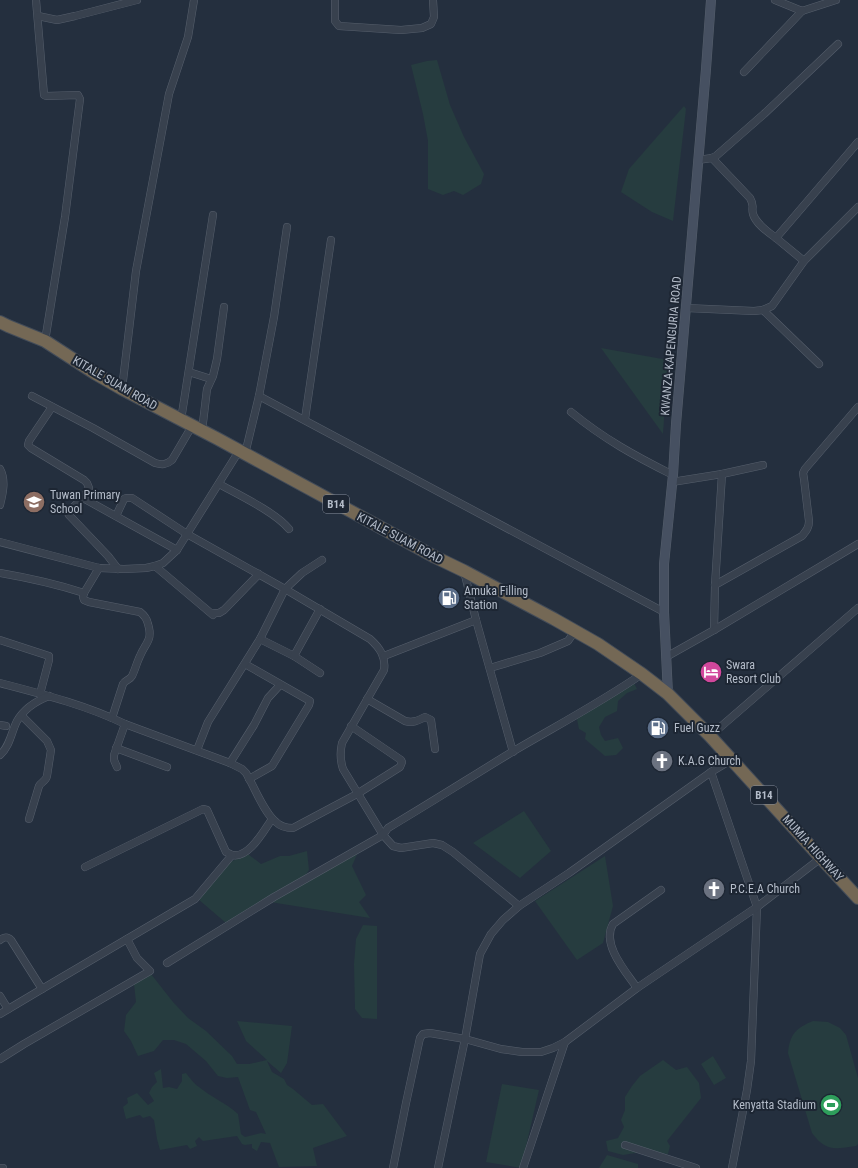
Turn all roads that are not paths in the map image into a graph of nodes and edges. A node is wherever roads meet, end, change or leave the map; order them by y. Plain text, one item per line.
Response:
1 (36, 0) edge
2 (137, 0) edge
3 (194, 0) edge
4 (335, 0) edge
5 (433, 0) edge
6 (711, 0) edge
7 (775, 0) edge
8 (836, 0) edge
9 (802, 12) junction
10 (38, 16) junction
11 (838, 44) dead end
12 (744, 72) dead end
13 (858, 142) edge
14 (712, 158) junction
15 (698, 160) junction
16 (858, 206) edge
17 (213, 215) dead end
18 (287, 227) dead end
19 (776, 238) junction
20 (331, 240) dead end
21 (804, 261) junction
22 (224, 307) dead end
23 (686, 308) junction
24 (763, 310) junction
25 (0, 322) edge
26 (45, 341) junction
27 (819, 364) dead end
28 (189, 372) junction
29 (211, 379) junction
30 (122, 389) junction
31 (32, 396) dead end
32 (259, 396) junction
33 (52, 406) junction
34 (858, 408) edge
35 (571, 412) dead end
36 (305, 419) junction
37 (181, 420) junction
38 (197, 429) junction
39 (242, 453) junction
40 (763, 465) dead end
41 (0, 469) edge
42 (722, 474) junction
43 (673, 478) junction
44 (219, 484) junction
45 (83, 498) junction
46 (0, 505) edge
47 (116, 516) junction
48 (289, 529) dead end
49 (188, 534) junction
50 (0, 542) edge
51 (858, 544) edge
52 (177, 550) junction
53 (322, 560) dead end
54 (155, 566) junction
55 (99, 568) junction
56 (118, 569) junction
57 (464, 571) junction
58 (0, 573) edge
59 (259, 574) junction
60 (715, 585) junction
61 (285, 589) junction
62 (84, 593) junction
63 (858, 608) edge
64 (320, 609) junction
65 (664, 612) junction
66 (476, 620) junction
67 (714, 630) junction
68 (575, 631) junction
69 (0, 640) edge
70 (260, 640) junction
71 (294, 656) junction
72 (384, 656) junction
73 (666, 657) junction
74 (245, 664) junction
75 (490, 668) junction
76 (320, 673) dead end
77 (642, 674) junction
78 (0, 683) edge
79 (280, 685) junction
80 (40, 694) junction
81 (668, 694) junction
82 (50, 696) junction
83 (368, 698) junction
84 (22, 716) junction
85 (112, 718) junction
86 (125, 724) junction
87 (352, 726) junction
88 (710, 736) junction
89 (116, 748) junction
90 (435, 749) dead end
91 (197, 750) junction
92 (513, 752) junction
93 (0, 755) edge
94 (731, 760) junction
95 (230, 763) junction
96 (117, 767) dead end
97 (167, 767) dead end
98 (711, 772) junction
99 (249, 779) junction
100 (357, 794) junction
101 (272, 818) junction
102 (29, 819) dead end
103 (383, 835) junction
104 (232, 855) junction
105 (821, 858) junction
106 (84, 867) dead end
107 (661, 890) dead end
108 (858, 896) edge
109 (519, 906) junction
110 (757, 907) junction
111 (128, 939) junction
112 (0, 940) edge
113 (167, 962) dead end
114 (637, 988) junction
115 (42, 989) junction
116 (0, 996) edge
117 (8, 1009) junction
118 (0, 1014) edge
119 (465, 1039) junction
120 (565, 1042) junction
121 (0, 1059) edge
122 (625, 1145) dead end
123 (393, 1168) edge
124 (438, 1168) edge
125 (523, 1168) edge
126 (696, 1168) edge
127 (732, 1168) edge

1 - 10 street
2 - 10 street
3 - 30 street
4 - 5 street
6 - 15 street, KWANZA-KAPENGURIA ROAD
7 - 9 street
8 - 9 street
9 - 12 street
10 - 26 street
11 - 14 street
13 - 19 street
14 - 15 street
14 - 19 street
15 - 23 street, KWANZA-KAPENGURIA ROAD
16 - 21 street
17 - 28 street
18 - 32 street
19 - 21 street
20 - 36 street
21 - 24 street
22 - 29 street
23 - 24 street
23 - 43 street, KWANZA-KAPENGURIA ROAD
24 - 27 street
25 - 26 highway, KITALE SUAM ROAD / B14
26 - 30 highway, KITALE SUAM ROAD / B14
28 - 29 street
28 - 37 street
29 - 38 street
30 - 37 highway, KITALE SUAM ROAD / B14
31 - 33 street
32 - 36 street
32 - 39 street
33 - 38 street
33 - 45 street
34 - 60 street
35 - 43 street
36 - 65 street
37 - 38 highway, KITALE SUAM ROAD / B14
38 - 39 highway, KITALE SUAM ROAD / B14
39 - 44 street
39 - 57 highway, KITALE SUAM ROAD / B14
40 - 42 street
41 - 46 street
42 - 43 street
42 - 60 street
43 - 65 street, KWANZA-KAPENGURIA ROAD
44 - 48 street
44 - 49 street
45 - 47 street
45 - 56 street
47 - 49 street
47 - 52 street
49 - 52 street
49 - 59 street
50 - 55 street
51 - 67 street
52 - 54 street
53 - 61 street
54 - 56 street
54 - 59 street
55 - 56 street
55 - 62 street
57 - 66 street
57 - 68 highway, KITALE SUAM ROAD / B14
58 - 62 street
59 - 61 street
60 - 67 street
61 - 64 street
61 - 70 street
62 - 85 street
63 - 88 street
64 - 71 street
64 - 72 street
65 - 73 street, KWANZA-KAPENGURIA ROAD
66 - 72 street
66 - 75 street
67 - 73 street
68 - 75 street
68 - 77 highway, KITALE SUAM ROAD / B14
69 - 80 street
70 - 71 street
70 - 74 street
71 - 76 street
72 - 83 street
73 - 81 street, KWANZA-KAPENGURIA ROAD
74 - 79 street
74 - 91 street
75 - 92 street
77 - 81 highway, KITALE SUAM ROAD / B14
77 - 92 street
78 - 80 street
79 - 95 street
79 - 99 street
80 - 82 street
81 - 88 highway, MUMIA HIGHWAY / B14
82 - 84 street
82 - 85 street
83 - 87 street
83 - 90 street
84 - 93 street
84 - 102 street
85 - 86 street
86 - 89 street
86 - 91 street
87 - 100 street
87 - 100 street
88 - 94 highway, MUMIA HIGHWAY / B14
89 - 96 street
89 - 97 street
91 - 95 street
92 - 103 street
94 - 98 street
94 - 105 highway, MUMIA HIGHWAY / B14
95 - 99 street
98 - 109 street
98 - 110 street
99 - 101 street
100 - 101 street
100 - 103 street
101 - 104 street
103 - 109 street
103 - 113 street
104 - 106 street
104 - 111 street
105 - 108 highway, MUMIA HIGHWAY / B14
105 - 110 street
107 - 114 street
109 - 119 street
110 - 114 street
110 - 127 street
111 - 115 street
111 - 121 street
112 - 115 street
114 - 120 street
115 - 117 street
116 - 117 street
117 - 118 street
119 - 120 street
119 - 123 street
119 - 124 street
120 - 125 street
122 - 126 street

